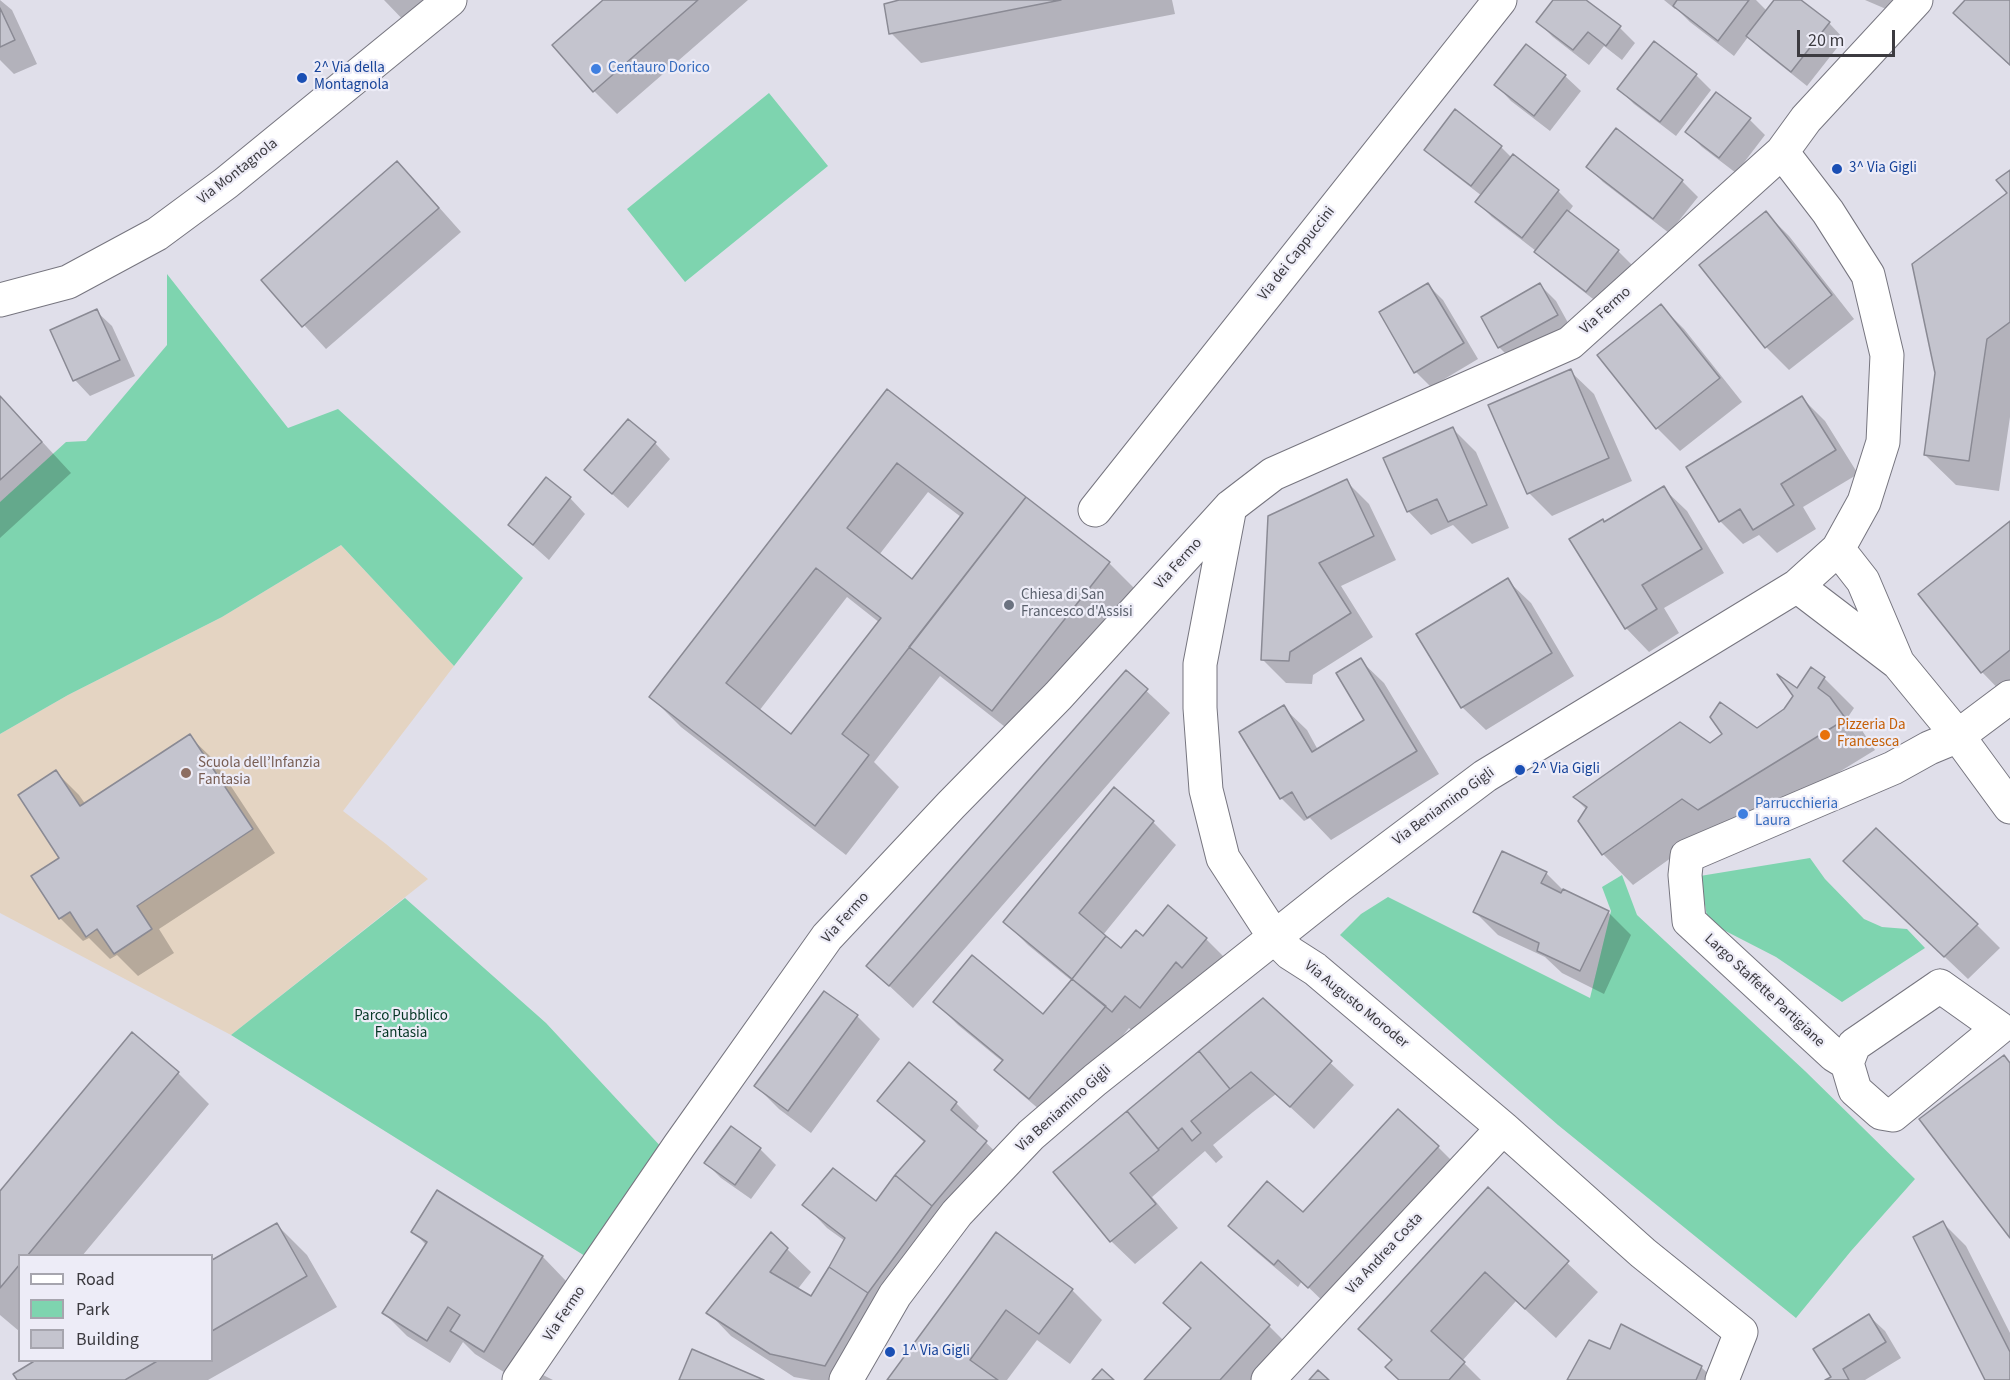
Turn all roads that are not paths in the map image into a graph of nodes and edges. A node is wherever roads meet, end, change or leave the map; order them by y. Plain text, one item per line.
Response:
1 (450, 0) edge
2 (1500, 0) edge
3 (1916, 0) edge
4 (1782, 152) junction
5 (0, 300) edge
6 (1230, 507) junction
7 (1095, 510) dead end
8 (1838, 549) junction
9 (1797, 586) junction
10 (1898, 663) junction
11 (2010, 697) edge
12 (1958, 736) junction
13 (2010, 807) edge
14 (1275, 938) junction
15 (2006, 1030) edge
16 (1847, 1063) junction
17 (1503, 1128) junction
18 (519, 1380) edge
19 (846, 1380) edge
20 (1268, 1380) edge
21 (1722, 1380) edge

1 - 5 street, Via Montagnola
2 - 7 street, Via dei Cappuccini
3 - 4 street, Via Fermo
4 - 6 street, Via Fermo
4 - 8 street, Via Beniamino Gigli
6 - 14 street, Via Augusto Moroder
6 - 18 street, Via Fermo
8 - 9 street, Via Beniamino Gigli
8 - 10 street
9 - 10 street
9 - 14 street, Via Beniamino Gigli
10 - 12 street
11 - 12 street
12 - 13 street
12 - 16 street, Largo Staffette Partigiane
14 - 17 street, Via Augusto Moroder
14 - 19 street, Via Beniamino Gigli
15 - 16 street
15 - 16 street
17 - 20 street, Via Andrea Costa
17 - 21 street, Via Augusto Moroder

